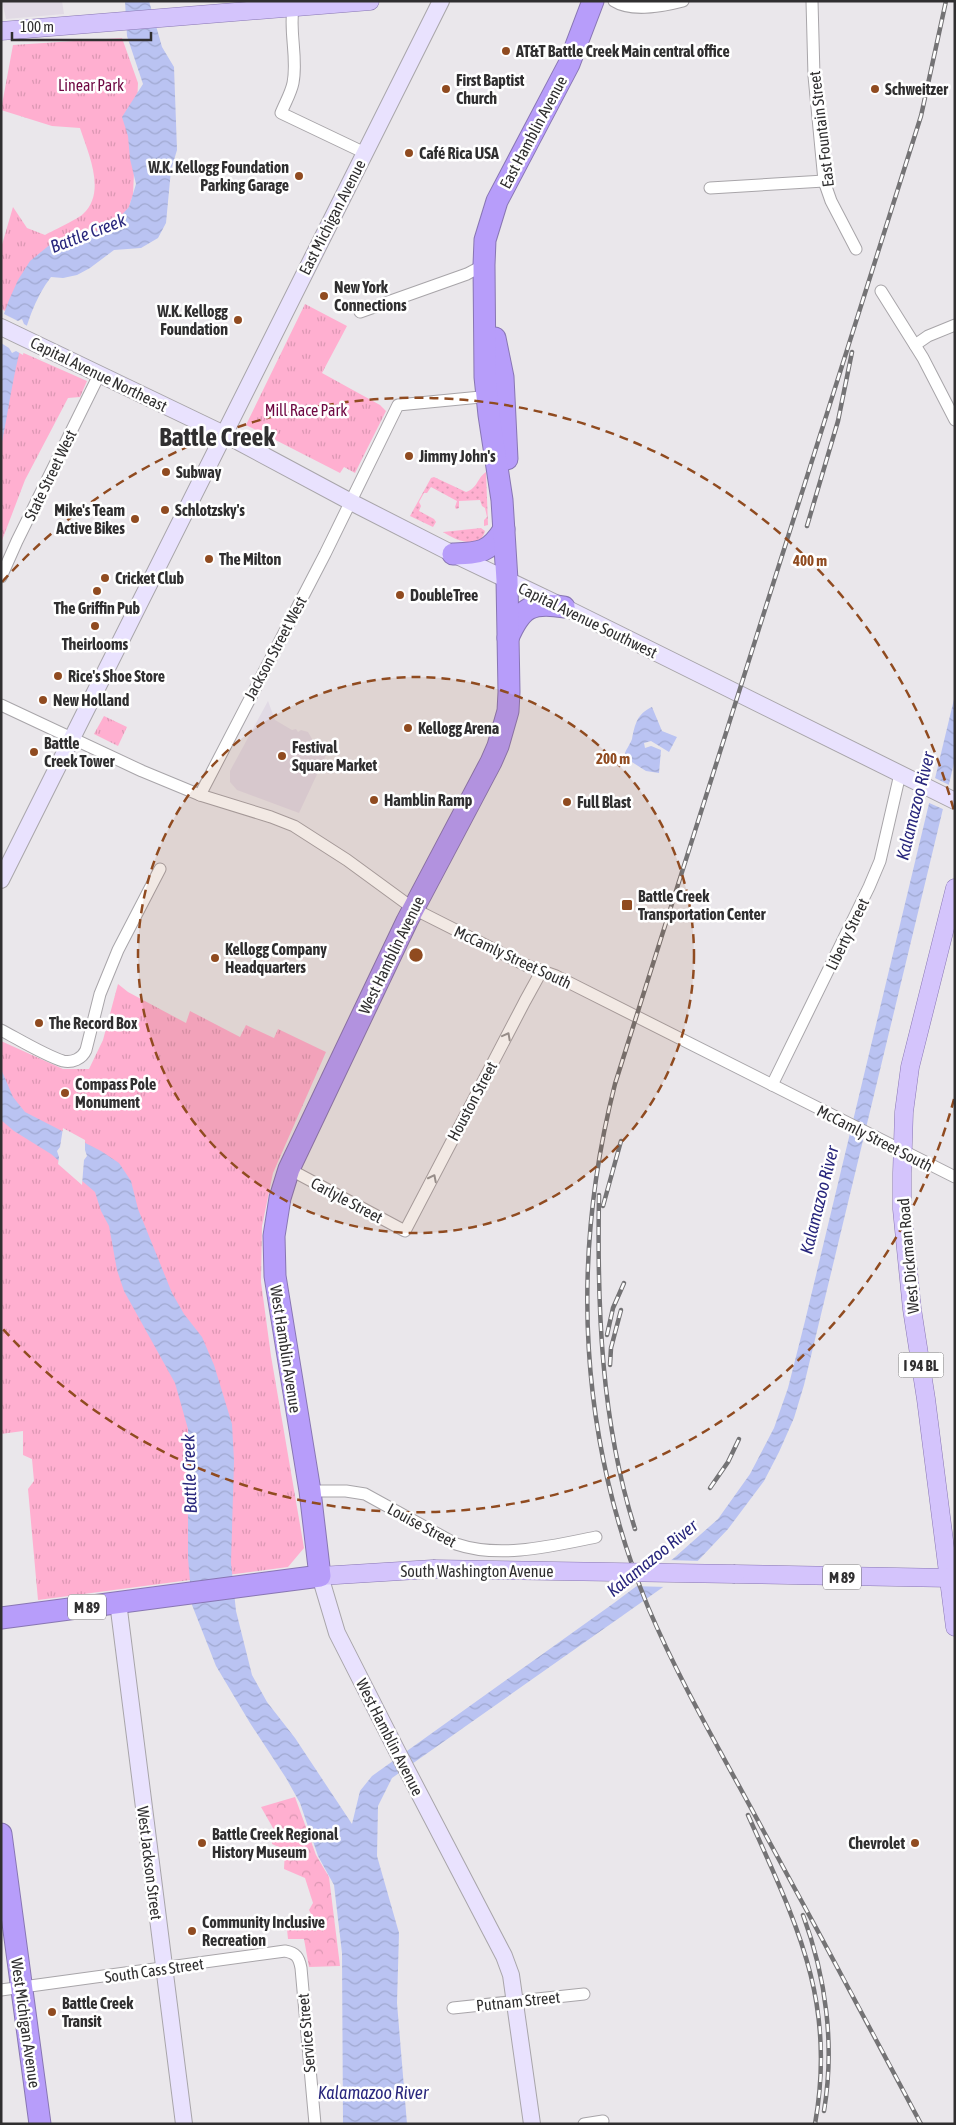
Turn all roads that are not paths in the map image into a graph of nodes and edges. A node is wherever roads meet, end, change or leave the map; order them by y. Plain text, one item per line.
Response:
1 (370, 1) edge
2 (441, 1) edge
3 (593, 1) edge
4 (614, 1) edge
5 (683, 1) edge
6 (812, 1) edge
7 (294, 7) junction
8 (2, 28) edge
9 (365, 153) junction
10 (824, 181) junction
11 (710, 188) dead end
12 (856, 250) dead end
13 (484, 265) junction
14 (881, 290) dead end
15 (360, 312) dead end
16 (955, 324) edge
17 (1, 327) edge
18 (915, 345) junction
19 (100, 373) junction
20 (496, 395) junction
21 (955, 420) edge
22 (224, 434) junction
23 (351, 502) junction
24 (504, 529) junction
25 (453, 554) junction
26 (1, 577) edge
27 (507, 580) junction
28 (564, 607) junction
29 (508, 638) junction
30 (1, 705) edge
31 (74, 737) junction
32 (900, 774) junction
33 (200, 795) junction
34 (953, 800) edge
35 (160, 869) dead end
36 (1, 880) edge
37 (955, 888) edge
38 (414, 909) junction
39 (541, 972) junction
40 (1, 1030) edge
41 (772, 1085) junction
42 (903, 1150) junction
43 (289, 1170) junction
44 (955, 1177) edge
45 (408, 1226) joint
46 (310, 1491) junction
47 (596, 1537) dead end
48 (320, 1576) junction
49 (952, 1578) edge
50 (118, 1602) junction
51 (1, 1618) edge
52 (955, 1627) edge
53 (1, 1834) edge
54 (286, 1951) joint
55 (163, 1969) junction
56 (11, 1989) edge
57 (584, 1994) dead end
58 (513, 2001) junction
59 (453, 2008) dead end
60 (604, 2121) dead end
61 (40, 2124) edge
62 (184, 2124) edge
63 (315, 2124) edge
64 (532, 2124) edge
65 (584, 2124) edge

1 - 7 main road
2 - 9 street, East Michigan Avenue
3 - 13 highway, East Hamblin Avenue
4 - 5 street
6 - 10 street, East Fountain Street
7 - 8 main road
7 - 9 street
9 - 22 street, East Michigan Avenue
10 - 11 street
10 - 12 street, East Fountain Street
13 - 15 street
13 - 20 highway, East Hamblin Avenue
14 - 18 street
16 - 18 street
17 - 19 street, Capital Avenue Northeast
18 - 21 street
19 - 22 street, Capital Avenue Northeast
19 - 26 street, State Street West
20 - 23 street, Jackson Street West
20 - 24 highway, West Hamblin Avenue
22 - 23 street, Capital Avenue Southwest
22 - 31 street
23 - 25 street, Capital Avenue Southwest
23 - 33 street, Jackson Street West
24 - 25 highway
24 - 27 highway, West Hamblin Avenue
25 - 27 street, Capital Avenue Southwest
27 - 28 street, Capital Avenue Southwest
27 - 29 highway, West Hamblin Avenue
28 - 29 highway
28 - 32 street, Capital Avenue Southwest
29 - 38 highway, West Hamblin Avenue
30 - 31 street, McCamly Street South
31 - 33 street, McCamly Street South
31 - 36 street
32 - 34 street, Capital Avenue Southwest
32 - 41 street, Liberty Street
33 - 38 street, McCamly Street South
35 - 40 street
37 - 42 main road, West Dickman Road / I 94 BL
38 - 39 street, McCamly Street South
38 - 43 highway, West Hamblin Avenue
39 - 41 street, McCamly Street South
45 -> 39 street, Houston Street
41 - 42 street, McCamly Street South
42 - 44 street, McCamly Street South
42 - 49 main road, West Dickman Road / I 94 BL
43 - 45 street, Carlyle Street
43 - 46 highway, West Hamblin Avenue
46 - 47 street, Louise Street
46 - 48 highway, West Hamblin Avenue
48 - 49 main road, South Washington Avenue / M 89, bridge
48 - 50 highway, South Washington Avenue / M 89
48 - 58 street, West Hamblin Avenue
49 - 52 main road, West Dickman Road / I 94 BL
50 - 51 highway, South Washington Avenue / M 89
50 - 55 street, West Jackson Street
53 - 56 highway, West Michigan Avenue
54 - 55 street, South Cass Street
54 - 63 street, Service Street
55 - 56 street, South Cass Street
55 - 62 street, West Jackson Street
56 - 61 highway, West Michigan Avenue
57 - 58 street, Putnam Street
58 - 59 street, Putnam Street
58 - 64 street, West Hamblin Avenue
60 - 65 street

